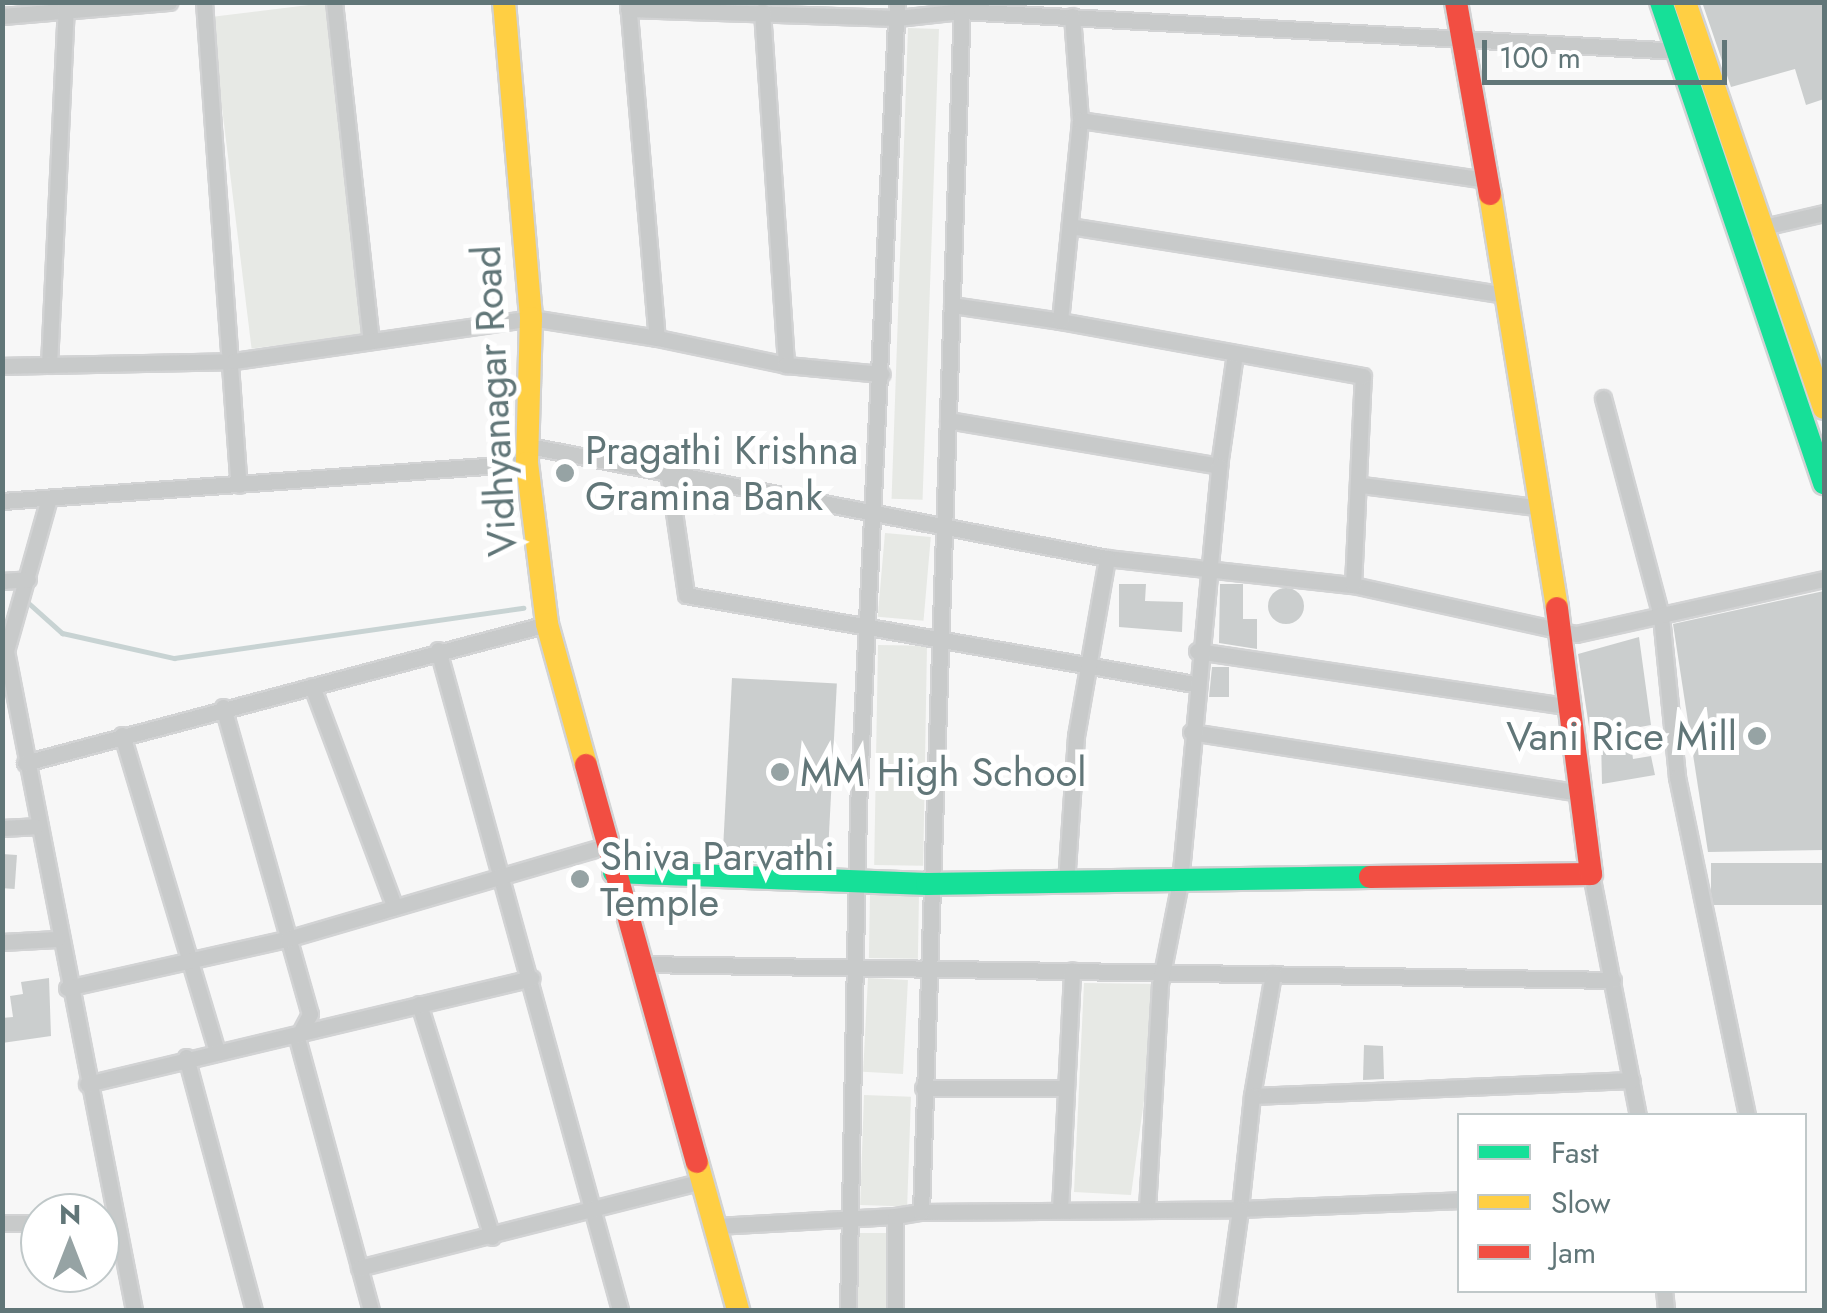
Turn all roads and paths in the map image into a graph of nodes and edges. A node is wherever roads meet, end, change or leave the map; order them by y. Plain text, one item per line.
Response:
1 (170, 2) edge
2 (204, 2) edge
3 (334, 2) edge
4 (504, 2) edge
5 (1456, 2) edge
6 (1661, 2) edge
7 (1685, 2) edge
8 (628, 6) edge
9 (66, 7) edge
10 (962, 7) edge
11 (897, 10) edge
12 (762, 11) junction
13 (2, 16) edge
14 (1072, 16) junction
15 (1462, 42) junction
16 (1678, 52) junction
17 (1080, 120) junction
18 (1485, 180) junction
19 (1824, 213) edge
20 (1070, 226) junction
21 (1766, 227) junction
22 (1740, 232) junction
23 (1505, 295) junction
24 (952, 305) junction
25 (531, 318) junction
26 (1060, 321) junction
27 (657, 338) junction
28 (371, 341) junction
29 (1236, 353) junction
30 (234, 361) junction
31 (49, 365) junction
32 (786, 365) junction
33 (2, 366) edge
34 (882, 374) junction
35 (1603, 398) dead end
36 (1824, 408) edge
37 (948, 420) junction
38 (528, 455) junction
39 (1219, 466) junction
40 (668, 471) junction
41 (1824, 483) edge
42 (1360, 484) junction
43 (239, 485) junction
44 (49, 498) junction
45 (2, 501) edge
46 (1543, 508) junction
47 (876, 510) junction
48 (944, 522) junction
49 (1107, 558) junction
50 (1207, 570) junction
51 (28, 579) junction
52 (1824, 579) edge
53 (2, 581) edge
54 (1353, 585) junction
55 (1661, 616) junction
56 (547, 624) junction
57 (869, 624) junction
58 (1563, 628) junction
59 (939, 638) junction
60 (438, 650) junction
61 (1196, 651) junction
62 (1087, 666) junction
63 (1194, 684) junction
64 (312, 686) junction
65 (223, 706) junction
66 (1573, 708) junction
67 (10, 716) edge
68 (1191, 732) junction
69 (122, 735) junction
70 (25, 764) junction
71 (1582, 793) junction
72 (36, 826) junction
73 (2, 828) edge
74 (606, 846) junction
75 (614, 872) junction
76 (1591, 874) junction
77 (504, 876) junction
78 (857, 880) junction
79 (1180, 882) junction
80 (1066, 883) junction
81 (927, 884) junction
82 (393, 902) junction
83 (57, 939) junction
84 (286, 939) junction
85 (2, 942) edge
86 (189, 962) junction
87 (641, 964) junction
88 (855, 966) junction
89 (924, 967) junction
90 (1072, 970) junction
91 (1162, 972) junction
92 (1273, 974) junction
93 (532, 978) junction
94 (1613, 980) junction
95 (67, 988) junction
96 (419, 1004) junction
97 (296, 1038) junction
98 (216, 1049) junction
99 (186, 1057) junction
100 (1632, 1080) junction
101 (87, 1084) junction
102 (923, 1088) junction
103 (1066, 1088) junction
104 (1252, 1096) junction
105 (1638, 1113) edge
106 (1746, 1113) edge
107 (703, 1181) junction
108 (103, 1193) edge
109 (1457, 1200) edge
110 (1147, 1209) junction
111 (1240, 1209) junction
112 (1060, 1210) junction
113 (595, 1212) junction
114 (921, 1212) junction
115 (895, 1216) junction
116 (848, 1224) junction
117 (716, 1226) junction
118 (492, 1237) junction
119 (120, 1264) edge
120 (360, 1268) junction
121 (134, 1310) edge
122 (254, 1310) edge
123 (371, 1310) edge
124 (620, 1310) edge
125 (738, 1310) edge
126 (848, 1310) edge
127 (895, 1310) edge
128 (1226, 1310) edge

1 - 9 street
2 - 30 street
3 - 28 street
4 - 25 street, Vidhyanagar Road
5 - 15 street
6 - 16 street
7 - 21 street
8 - 12 street
8 - 27 street
9 - 13 street
9 - 31 street
10 - 11 street
10 - 14 street
10 - 24 street
11 - 12 street
11 - 34 street
12 - 32 street
14 - 15 street
14 - 17 street
15 - 16 street
15 - 18 street
16 - 22 street
17 - 18 street
17 - 20 street
18 - 23 street
19 - 21 street
20 - 23 street
20 - 26 street
21 - 22 street
21 - 36 street
22 - 41 street
23 - 46 street
24 - 26 street
24 - 37 street
25 - 27 street
25 - 28 street
25 - 38 street, Vidhyanagar Road
26 - 29 street
27 - 32 street
28 - 30 street
29 - 39 street
29 - 42 street
30 - 31 street
30 - 43 street
31 - 33 street
32 - 34 street
34 - 47 street
35 - 55 street
37 - 39 street
37 - 48 street
38 - 40 street
38 - 43 street
38 - 56 street, Vidhyanagar Road
39 - 50 street
40 - 47 street
40 - 57 street
42 - 46 street
42 - 54 street
43 - 44 street
44 - 45 street
44 - 51 street
46 - 58 street
47 - 48 street
47 - 57 street
48 - 49 street
48 - 59 street
49 - 50 street
49 - 62 street
50 - 54 street
50 - 61 street
51 - 53 street
51 - 67 street
52 - 55 street
54 - 58 street
55 - 58 street
55 - 106 street
56 - 60 street
56 - 74 street, Vidhyanagar Road
57 - 59 street
57 - 78 street
58 - 66 street
59 - 62 street
59 - 81 street
60 - 64 street
60 - 77 street
61 - 63 street
61 - 66 street
62 - 63 street
62 - 80 street
63 - 68 street
64 - 65 street
64 - 82 street
65 - 69 street
65 - 84 street
66 - 71 street
67 - 70 street
68 - 71 street
68 - 79 street
69 - 70 street
69 - 86 street
70 - 72 street
71 - 76 street
72 - 73 street
72 - 83 street
74 - 75 street, Vidhyanagar Road
74 - 77 street
75 - 78 street
75 - 87 street, Vidhyanagar Road
76 - 79 street
76 - 94 street
77 - 82 street
77 - 93 street
78 - 81 street
78 - 88 street
79 - 80 street
79 - 91 street
80 - 81 street
81 - 89 street
82 - 84 street
83 - 85 street
83 - 95 street
84 - 86 street
84 - 97 street
86 - 95 street
86 - 98 street
87 - 88 street
87 - 107 street, Vidhyanagar Road
88 - 89 street
88 - 116 street
89 - 90 street
89 - 102 street
90 - 91 street
90 - 103 street
91 - 92 street
91 - 110 street
92 - 94 street
92 - 104 street
93 - 96 street
93 - 113 street
94 - 100 street
95 - 101 street
96 - 97 street
96 - 118 street
97 - 98 street
97 - 120 street
98 - 99 street
99 - 101 street
99 - 122 street
100 - 104 street
100 - 105 street
101 - 108 street
102 - 103 street
102 - 114 street
103 - 112 street
104 - 111 street
107 - 113 street
107 - 117 street, Vidhyanagar Road
109 - 111 street
110 - 111 street
110 - 112 street
111 - 128 street
112 - 114 street
113 - 118 street
113 - 124 street
114 - 115 street
115 - 116 street
115 - 127 street
116 - 117 street
116 - 126 street
117 - 125 street, Vidhyanagar Road
118 - 120 street
119 - 121 street
120 - 123 street

